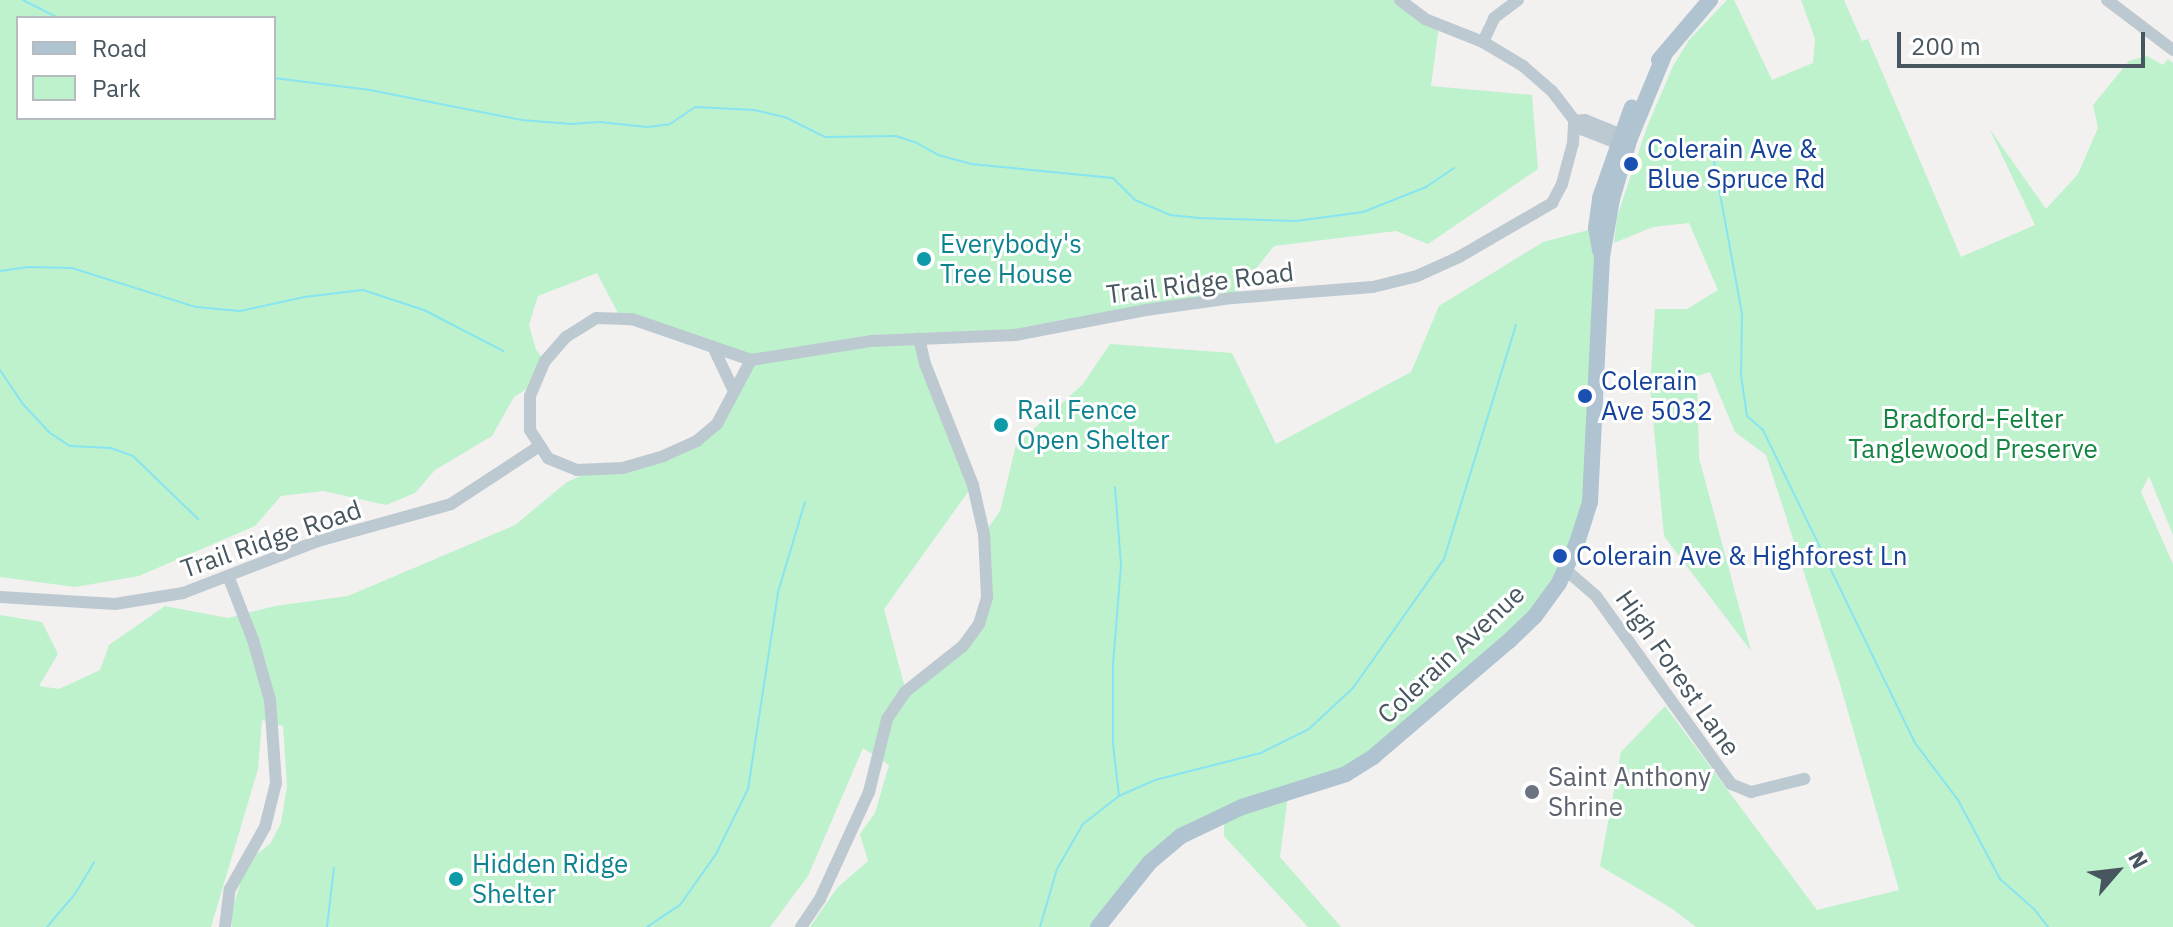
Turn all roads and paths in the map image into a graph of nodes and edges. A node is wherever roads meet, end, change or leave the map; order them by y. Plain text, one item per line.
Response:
1 (1400, 0) edge
2 (1518, 0) edge
3 (1710, 0) edge
4 (2107, 0) edge
5 (1483, 42) junction
6 (2173, 50) edge
7 (1574, 121) junction
8 (1593, 135) junction
9 (1624, 141) junction
10 (1573, 143) junction
11 (919, 339) junction
12 (714, 349) junction
13 (751, 360) junction
14 (733, 389) junction
15 (538, 447) junction
16 (1566, 570) junction
17 (229, 578) junction
18 (0, 597) edge
19 (1804, 779) dead end
20 (225, 927) edge
21 (801, 927) edge
22 (1098, 927) edge

1 - 5 street
2 - 5 street
3 - 9 main road, Colerain Avenue
4 - 6 street
5 - 7 street
7 - 8 street
7 - 9 street
7 - 10 street, Trail Ridge Road
8 - 9 street
8 - 10 street
9 - 16 main road, Colerain Avenue
10 - 11 street, Trail Ridge Road
11 - 13 street, Trail Ridge Road
11 - 21 street
12 - 13 street, Trail Ridge Road
12 - 14 street
12 - 15 street, Trail Ridge Road
13 - 14 street
14 - 15 street
15 - 17 street, Trail Ridge Road
16 - 19 street, High Forest Lane
16 - 22 main road, Colerain Avenue
17 - 18 street, Trail Ridge Road
17 - 20 street

